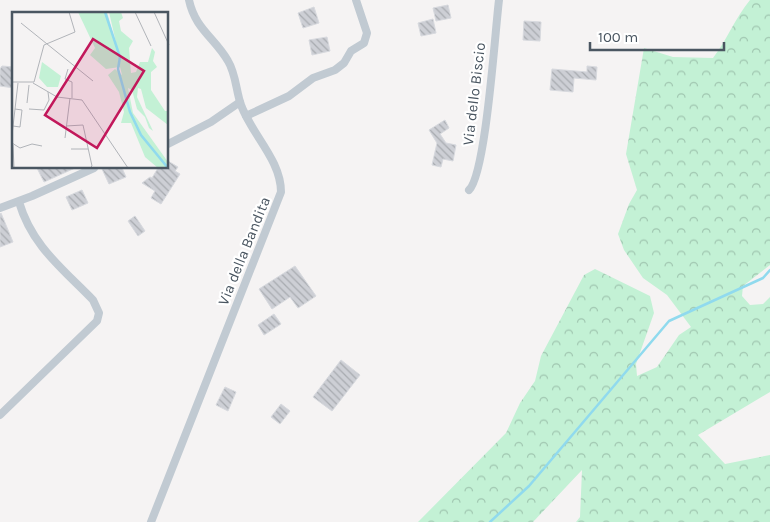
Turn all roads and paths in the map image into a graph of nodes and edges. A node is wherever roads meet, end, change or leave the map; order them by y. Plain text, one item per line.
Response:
1 (189, 0) edge
2 (356, 0) edge
3 (499, 0) edge
4 (240, 102) junction
5 (246, 116) junction
6 (169, 143) edge
7 (92, 169) edge
8 (469, 190) dead end
9 (18, 202) junction
10 (0, 208) edge
11 (0, 415) edge
12 (151, 522) edge

1 - 4 street, Via della Bandita
2 - 5 street
3 - 8 street, Via dello Biscio
4 - 5 street, Via della Bandita
4 - 6 street
5 - 12 street, Via della Bandita
7 - 9 street
9 - 10 street
9 - 11 street

